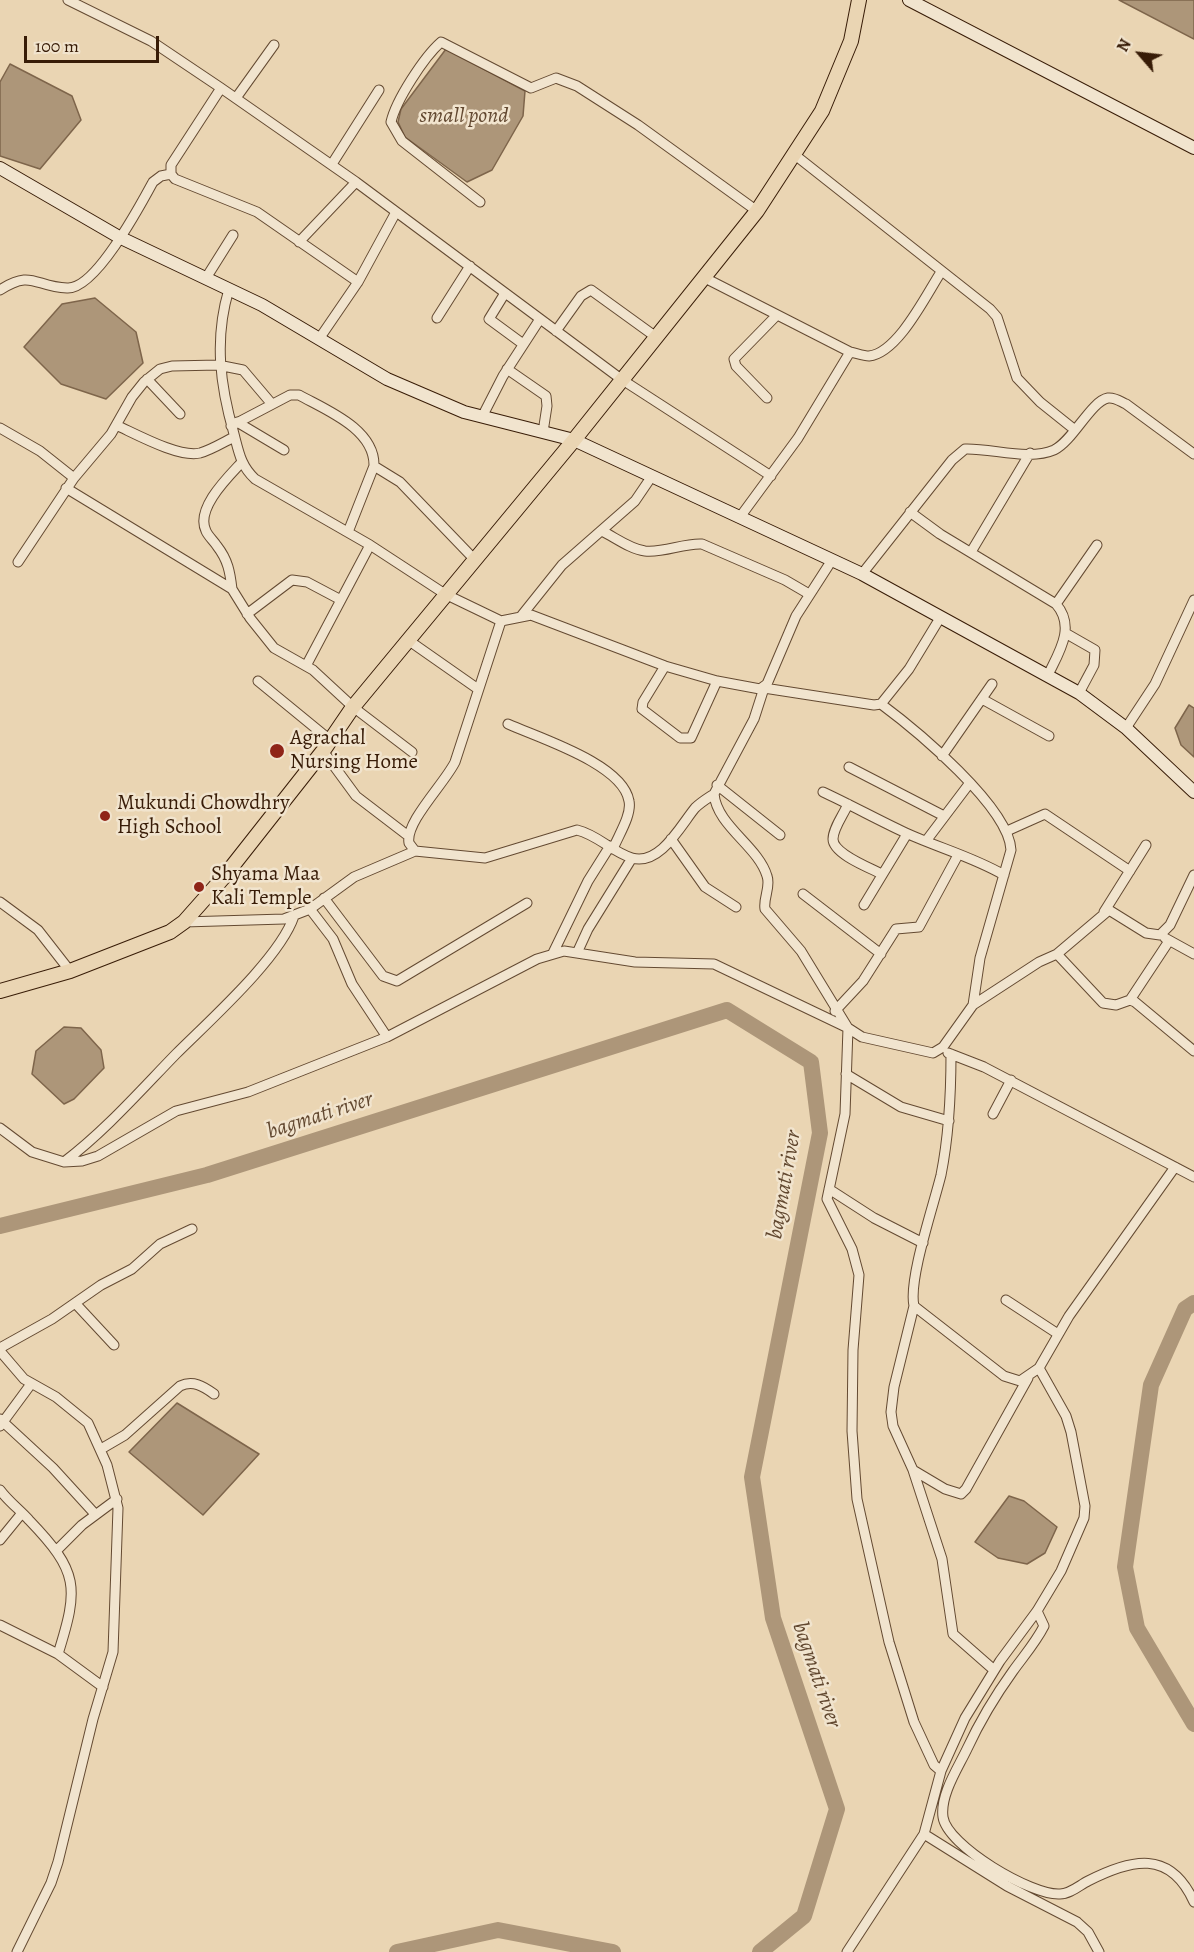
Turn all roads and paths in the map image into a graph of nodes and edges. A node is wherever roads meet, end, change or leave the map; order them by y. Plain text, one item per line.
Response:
1 (68, 0) edge
2 (859, 0) edge
3 (909, 0) edge
4 (274, 45) dead end
5 (221, 88) junction
6 (379, 90) dead end
7 (236, 98) junction
8 (1194, 148) edge
9 (795, 155) junction
10 (332, 164) junction
11 (0, 168) edge
12 (171, 174) junction
13 (356, 182) junction
14 (480, 202) dead end
15 (757, 210) junction
16 (396, 213) junction
17 (233, 235) dead end
18 (119, 237) junction
19 (299, 242) junction
20 (470, 266) junction
21 (941, 272) junction
22 (206, 278) junction
23 (705, 278) junction
24 (357, 282) junction
25 (229, 289) junction
26 (0, 290) edge
27 (505, 293) junction
28 (777, 316) junction
29 (437, 318) dead end
30 (540, 319) junction
31 (556, 331) junction
32 (656, 337) junction
33 (319, 339) junction
34 (523, 344) junction
35 (850, 352) junction
36 (218, 365) junction
37 (507, 369) junction
38 (147, 379) junction
39 (621, 379) junction
40 (767, 398) dead end
41 (271, 403) junction
42 (180, 414) dead end
43 (482, 417) junction
44 (234, 424) junction
45 (116, 425) junction
46 (0, 428) edge
47 (1075, 430) junction
48 (543, 432) junction
49 (234, 437) junction
50 (574, 440) junction
51 (284, 450) dead end
52 (1030, 453) junction
53 (1194, 454) edge
54 (241, 464) junction
55 (374, 466) junction
56 (652, 476) junction
57 (771, 476) junction
58 (74, 478) junction
59 (66, 488) junction
60 (910, 512) junction
61 (740, 517) junction
62 (602, 531) junction
63 (348, 532) junction
64 (370, 545) junction
65 (1097, 545) dead end
66 (971, 552) junction
67 (474, 559) junction
68 (832, 560) junction
69 (18, 562) dead end
70 (862, 574) junction
71 (232, 589) junction
72 (445, 594) junction
73 (809, 594) junction
74 (341, 600) junction
75 (1194, 600) edge
76 (1056, 604) junction
77 (247, 614) junction
78 (522, 615) junction
79 (940, 618) junction
80 (501, 621) junction
81 (1067, 634) junction
82 (408, 640) junction
83 (306, 666) junction
84 (665, 666) junction
85 (1048, 675) junction
86 (258, 681) dead end
87 (717, 681) junction
88 (992, 684) dead end
89 (764, 688) junction
90 (478, 690) junction
91 (1079, 693) junction
92 (982, 699) junction
93 (881, 704) junction
94 (353, 708) junction
95 (508, 724) dead end
96 (1126, 728) junction
97 (1048, 736) dead end
98 (326, 746) junction
99 (412, 752) dead end
100 (942, 756) junction
101 (849, 767) dead end
102 (969, 784) junction
103 (716, 790) junction
104 (823, 792) dead end
105 (1194, 792) edge
106 (848, 804) junction
107 (944, 816) junction
108 (1007, 831) junction
109 (907, 834) junction
110 (407, 835) junction
111 (780, 835) dead end
112 (671, 839) junction
113 (926, 841) junction
114 (1146, 845) dead end
115 (611, 847) junction
116 (415, 851) junction
117 (958, 855) junction
118 (632, 858) junction
119 (1130, 871) junction
120 (882, 874) junction
121 (1004, 875) junction
122 (1194, 875) edge
123 (803, 894) dead end
124 (324, 898) junction
125 (0, 902) edge
126 (527, 903) dead end
127 (864, 905) dead end
128 (736, 907) dead end
129 (310, 909) junction
130 (1104, 912) junction
131 (294, 916) junction
132 (184, 922) junction
133 (1160, 935) junction
134 (1169, 941) junction
135 (553, 953) junction
136 (577, 953) junction
137 (881, 954) junction
138 (1057, 954) junction
139 (1194, 954) edge
140 (70, 971) junction
141 (0, 991) edge
142 (1130, 1000) junction
143 (973, 1005) junction
144 (835, 1011) junction
145 (848, 1028) junction
146 (387, 1037) junction
147 (940, 1051) junction
148 (1194, 1051) edge
149 (951, 1054) junction
150 (846, 1074) junction
151 (1011, 1080) junction
152 (993, 1114) dead end
153 (949, 1121) junction
154 (0, 1128) edge
155 (64, 1162) junction
156 (1175, 1167) junction
157 (1194, 1177) edge
158 (830, 1189) junction
159 (192, 1229) dead end
160 (923, 1243) junction
161 (1006, 1300) dead end
162 (75, 1303) junction
163 (914, 1306) junction
164 (1058, 1334) junction
165 (114, 1345) dead end
166 (0, 1349) edge
167 (1039, 1368) junction
168 (1028, 1378) junction
169 (31, 1384) junction
170 (214, 1394) dead end
171 (1, 1422) edge
172 (101, 1449) junction
173 (913, 1470) junction
174 (0, 1490) edge
175 (117, 1499) junction
176 (22, 1513) junction
177 (95, 1514) junction
178 (0, 1540) edge
179 (57, 1550) junction
180 (1037, 1611) junction
181 (0, 1625) edge
182 (58, 1654) junction
183 (994, 1670) junction
184 (103, 1687) junction
185 (941, 1771) junction
186 (924, 1834) junction
187 (1194, 1902) edge
188 (17, 1952) edge
189 (847, 1952) edge
190 (1099, 1952) edge

1 - 5 street
2 - 9 main road
3 - 8 street
4 - 7 street
5 - 7 street
5 - 12 street
6 - 10 street
7 - 10 street
9 - 15 main road
9 - 21 street
10 - 13 street
11 - 18 street
12 - 18 street
12 - 19 street
13 - 16 street
13 - 19 street
14 - 15 street
15 - 23 main road
16 - 20 street
16 - 24 street
17 - 22 street
18 - 22 street
18 - 26 street
19 - 24 street
20 - 27 street
20 - 29 street
21 - 35 street
21 - 47 street
22 - 25 street
23 - 28 street
23 - 32 main road
24 - 33 street
25 - 33 street
25 - 36 street
27 - 30 street
27 - 34 street
28 - 35 street
28 - 40 street
30 - 31 street
30 - 34 street
31 - 32 street
31 - 39 street
32 - 39 main road
33 - 43 street
34 - 37 street
35 - 57 street
36 - 38 street
36 - 41 street
36 - 44 street
37 - 43 street
37 - 48 street
38 - 42 street
38 - 45 street
39 - 50 main road
39 - 57 street
41 - 44 street
41 - 55 street
43 - 48 street
44 - 49 street
44 - 51 street
45 - 49 street
45 - 58 street
46 - 58 street
47 - 52 street
47 - 53 street
48 - 50 street
49 - 54 street
50 - 56 street
50 - 67 main road
52 - 60 street
52 - 66 street
54 - 63 street
54 - 71 street
55 - 63 street
55 - 67 street
56 - 61 street
56 - 62 street
57 - 61 street
58 - 59 street
59 - 69 street
59 - 71 street
60 - 66 street
60 - 70 street
61 - 68 street
62 - 73 street
62 - 78 street
63 - 64 street
64 - 72 street
64 - 74 street
65 - 76 street
66 - 76 street
67 - 72 main road
68 - 70 street
68 - 73 street
70 - 79 street
71 - 77 street
72 - 80 street
72 - 82 main road
73 - 89 street
74 - 77 street
74 - 83 street
75 - 96 street
76 - 81 street
77 - 83 street
78 - 80 street
78 - 84 street
79 - 85 street
79 - 93 street
80 - 90 street
81 - 85 street
81 - 91 street
82 - 90 street
82 - 94 main road
83 - 94 street
84 - 87 street
84 - 87 street
85 - 91 street
86 - 98 street
87 - 89 street
88 - 92 street
89 - 93 street
89 - 103 street
90 - 110 street
91 - 96 street
92 - 97 street
92 - 100 street
93 - 100 street
94 - 98 main road
94 - 99 street
95 - 115 street
96 - 105 street
98 - 110 street
98 - 132 main road
100 - 102 street
101 - 107 street
102 - 107 street
102 - 108 street
103 - 111 street
103 - 112 street
103 - 144 street
104 - 106 street
106 - 109 street
106 - 120 street
107 - 113 street
108 - 119 street
108 - 121 street
109 - 113 street
109 - 120 street
110 - 116 street
112 - 118 street
112 - 128 street
113 - 117 street
114 - 119 street
115 - 116 street
115 - 118 street
115 - 135 street
116 - 124 street
117 - 121 street
117 - 137 street
118 - 136 street
119 - 130 street
120 - 127 street
121 - 143 street
122 - 133 street
123 - 137 street
124 - 126 street
124 - 129 street
125 - 140 street
129 - 131 street
129 - 146 street
130 - 133 street
130 - 138 street
131 - 132 street
131 - 155 street
132 - 140 main road
133 - 134 street
134 - 139 street
134 - 142 street
135 - 136 street
135 - 146 street
136 - 145 street
137 - 144 street
138 - 142 street
138 - 143 street
140 - 141 main road
142 - 148 street
143 - 147 street
144 - 145 street
145 - 147 street
145 - 150 street
146 - 155 street
147 - 149 street
149 - 151 street
149 - 153 street
150 - 153 street
150 - 158 street
151 - 152 street
151 - 156 street
153 - 160 street
154 - 155 street
156 - 157 street
156 - 164 street
158 - 160 street
158 - 185 street
159 - 162 street
160 - 163 street
161 - 164 street
162 - 165 street
162 - 166 street
163 - 168 street
163 - 173 street
164 - 167 street
166 - 169 street
167 - 168 street
167 - 180 street
168 - 173 street
169 - 171 street
169 - 172 street
170 - 172 street
171 - 177 street
172 - 175 street
173 - 183 street
174 - 176 street
175 - 177 street
175 - 184 street
176 - 178 street
176 - 179 street
177 - 179 street
179 - 182 street
180 - 183 street
180 - 187 street
181 - 182 street
182 - 184 street
183 - 185 street
184 - 188 street
185 - 186 street
186 - 189 street
186 - 190 street

